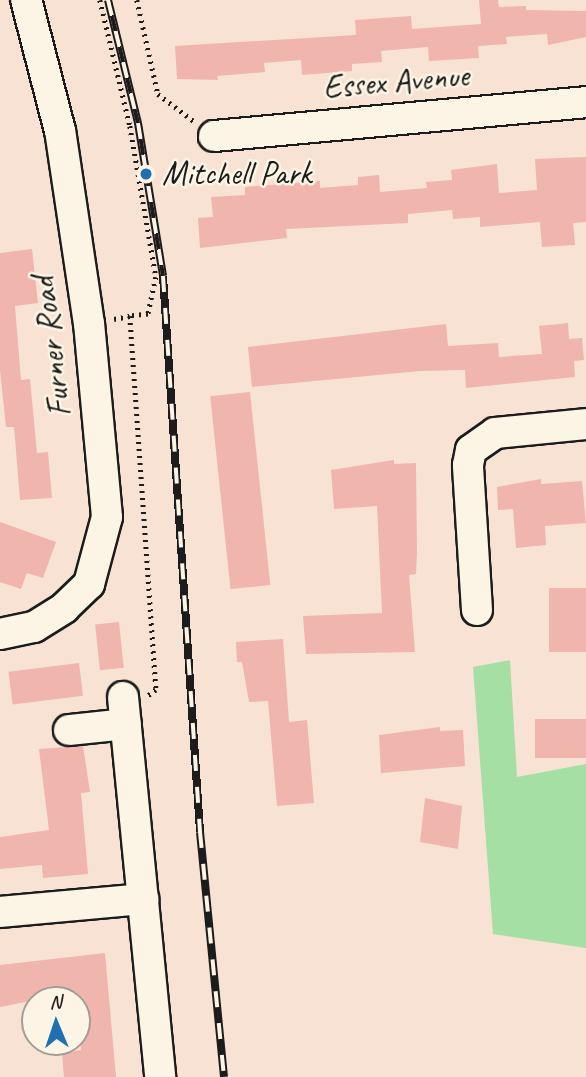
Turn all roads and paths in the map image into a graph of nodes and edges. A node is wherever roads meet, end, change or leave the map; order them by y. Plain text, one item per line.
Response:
1 (26, 0) edge
2 (100, 0) edge
3 (137, 0) edge
4 (586, 102) edge
5 (214, 136) joint
6 (130, 316) junction
7 (89, 324) junction
8 (586, 424) edge
9 (477, 610) dead end
10 (0, 635) edge
11 (125, 711) junction
12 (69, 730) dead end
13 (143, 899) junction
14 (0, 912) edge
15 (160, 1077) edge

1 - 7 street, Furner Road
2 - 6 path
3 - 5 path
4 - 5 street, Essex Avenue
6 - 7 path
6 - 11 path
7 - 10 street, Furner Road
8 - 9 street
11 - 12 street
11 - 13 street
13 - 14 street
13 - 15 street

